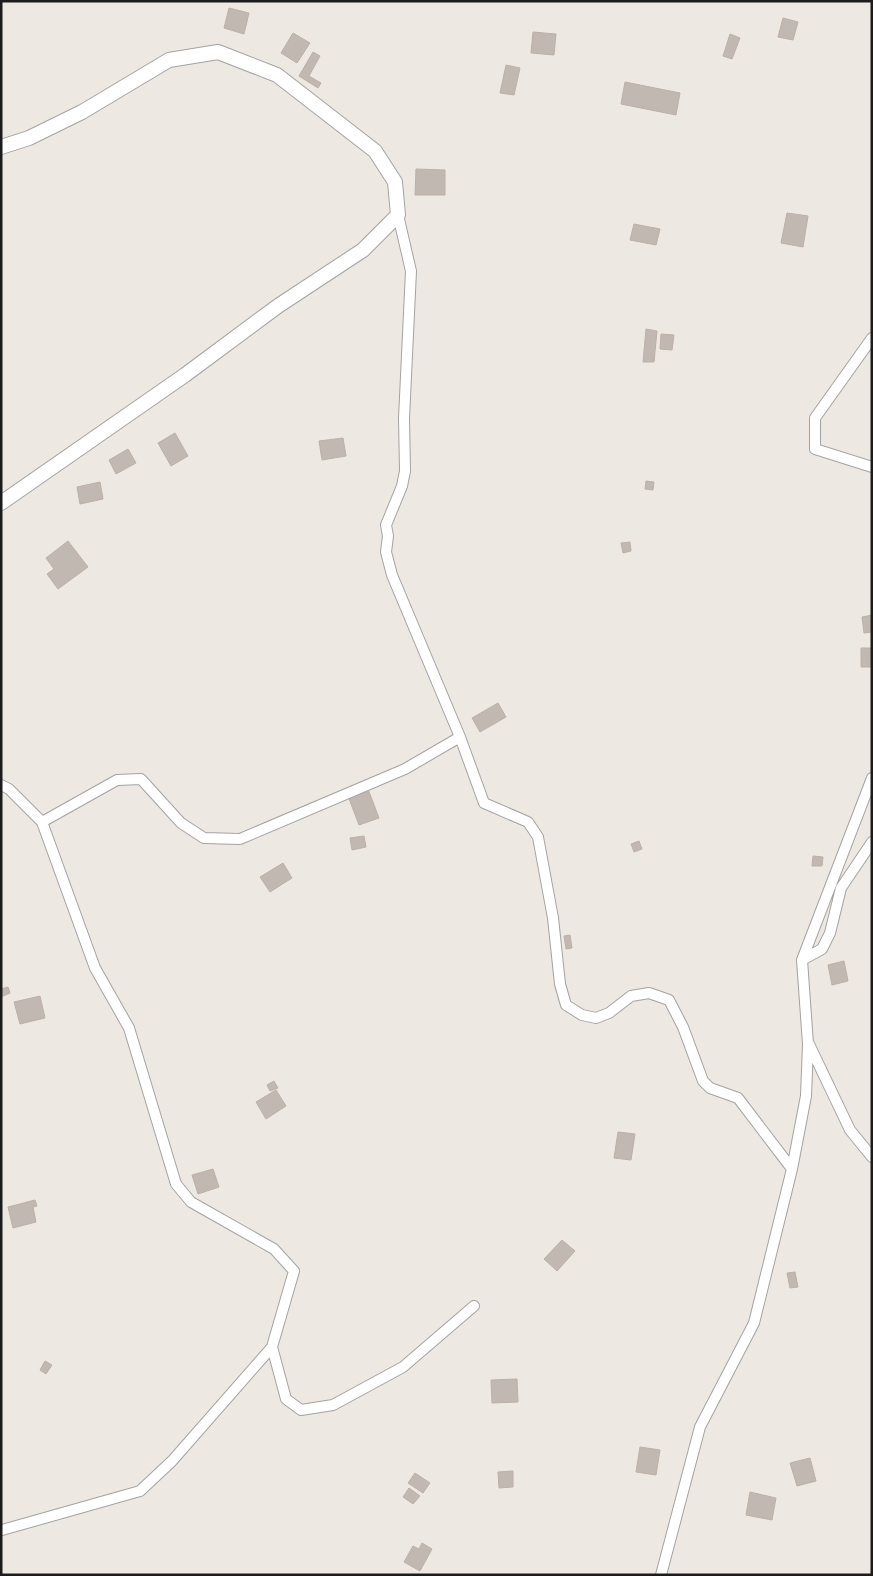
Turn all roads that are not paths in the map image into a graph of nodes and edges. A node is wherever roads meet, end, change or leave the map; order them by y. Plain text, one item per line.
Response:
1 (1, 147) edge
2 (398, 215) junction
3 (872, 338) edge
4 (872, 467) edge
5 (1, 503) edge
6 (460, 737) junction
7 (872, 778) edge
8 (1, 785) edge
9 (42, 822) junction
10 (872, 842) edge
11 (802, 960) junction
12 (808, 1044) junction
13 (872, 1157) edge
14 (792, 1169) junction
15 (474, 1306) dead end
16 (272, 1346) junction
17 (2, 1530) edge
18 (661, 1575) edge

1 - 2 street
2 - 5 street
2 - 6 street
3 - 4 street
6 - 9 street
6 - 14 street
7 - 11 street
8 - 9 street
9 - 16 street
10 - 11 street
11 - 12 street
12 - 13 street
12 - 14 street
14 - 18 street
15 - 16 street
16 - 17 street

